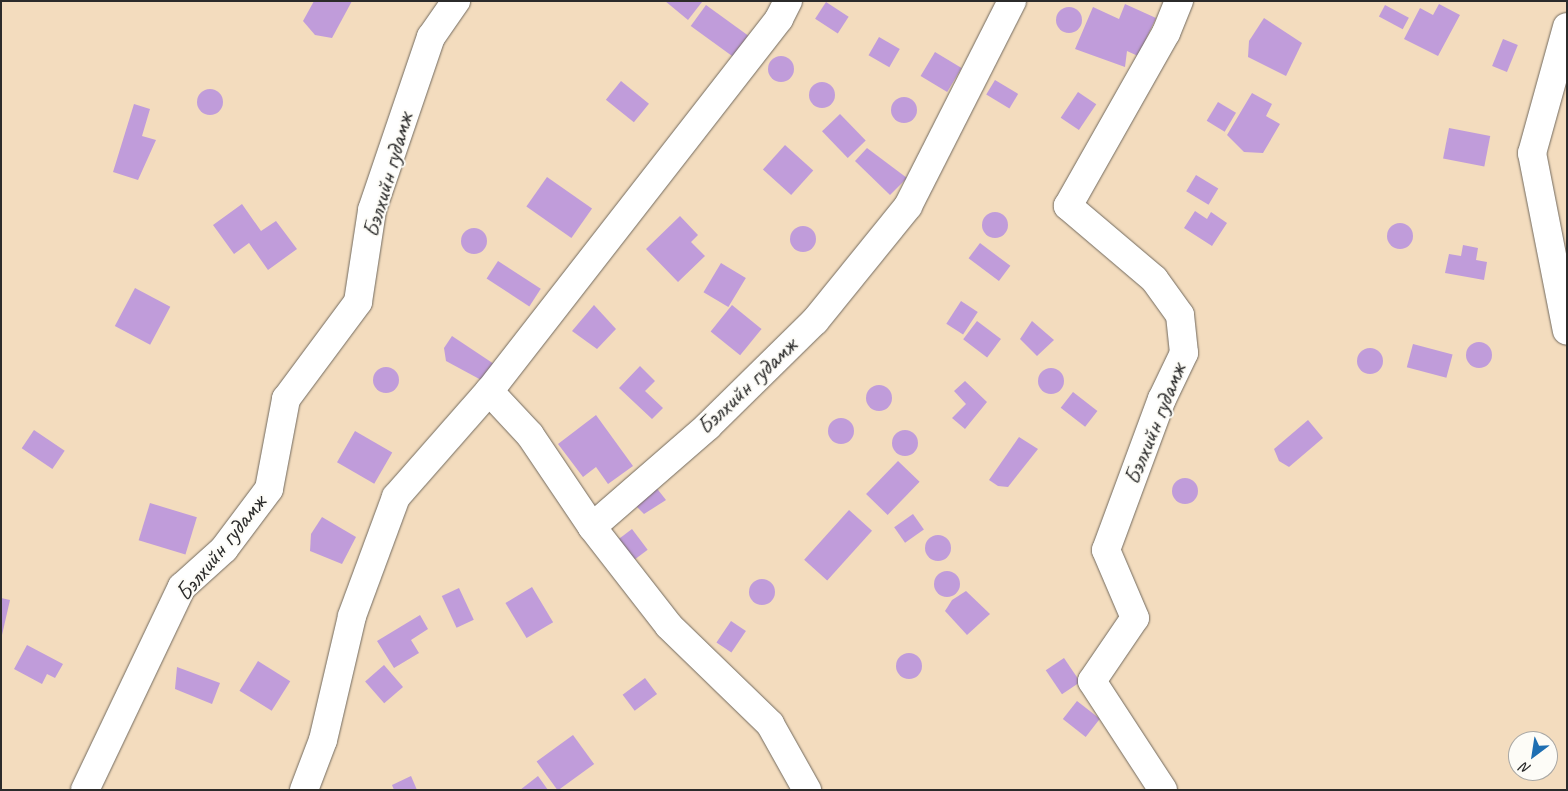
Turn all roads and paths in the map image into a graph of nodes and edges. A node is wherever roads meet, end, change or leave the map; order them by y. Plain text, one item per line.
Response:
1 (456, 1) edge
2 (788, 1) edge
3 (1012, 1) edge
4 (1180, 1) edge
5 (1567, 27) edge
6 (1567, 331) edge
7 (489, 391) junction
8 (592, 528) junction
9 (85, 790) edge
10 (304, 790) edge
11 (808, 790) edge
12 (1163, 790) edge

1 - 9 street, Бэлхийн гудамж
2 - 7 street
3 - 8 street, Бэлхийн гудамж
4 - 12 street, Бэлхийн гудамж
5 - 6 street
7 - 8 street
7 - 10 street
8 - 11 street

